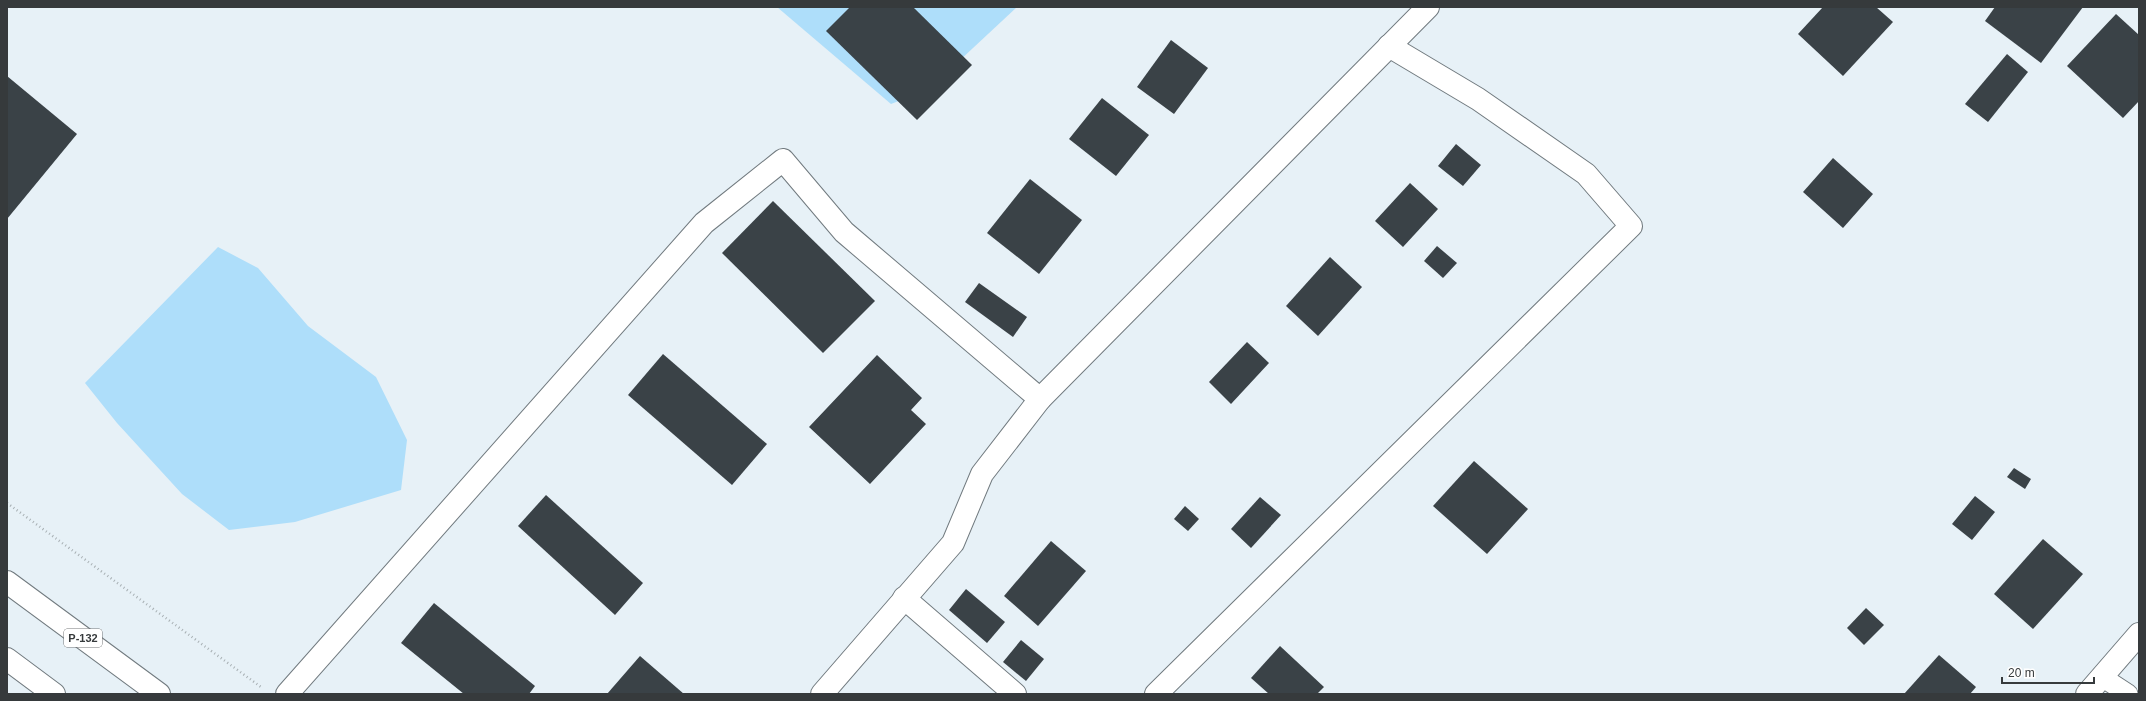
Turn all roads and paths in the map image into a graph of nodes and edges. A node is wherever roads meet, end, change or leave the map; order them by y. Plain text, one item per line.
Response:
1 (1428, 7) edge
2 (1390, 46) junction
3 (1040, 399) junction
4 (7, 503) edge
5 (7, 582) edge
6 (904, 598) junction
7 (2139, 634) edge
8 (7, 659) edge
9 (2102, 677) junction
10 (264, 689) dead end
11 (54, 694) edge
12 (159, 694) edge
13 (287, 694) edge
14 (822, 694) edge
15 (1015, 694) edge
16 (1156, 694) edge
17 (2087, 694) edge
18 (2128, 694) edge

1 - 2 main road
2 - 3 main road
2 - 16 main road
3 - 6 main road
3 - 13 main road
4 - 10 path
5 - 12 main road, Р-132
6 - 14 main road
6 - 15 main road
7 - 9 main road
8 - 11 main road
9 - 17 main road
9 - 18 lane

